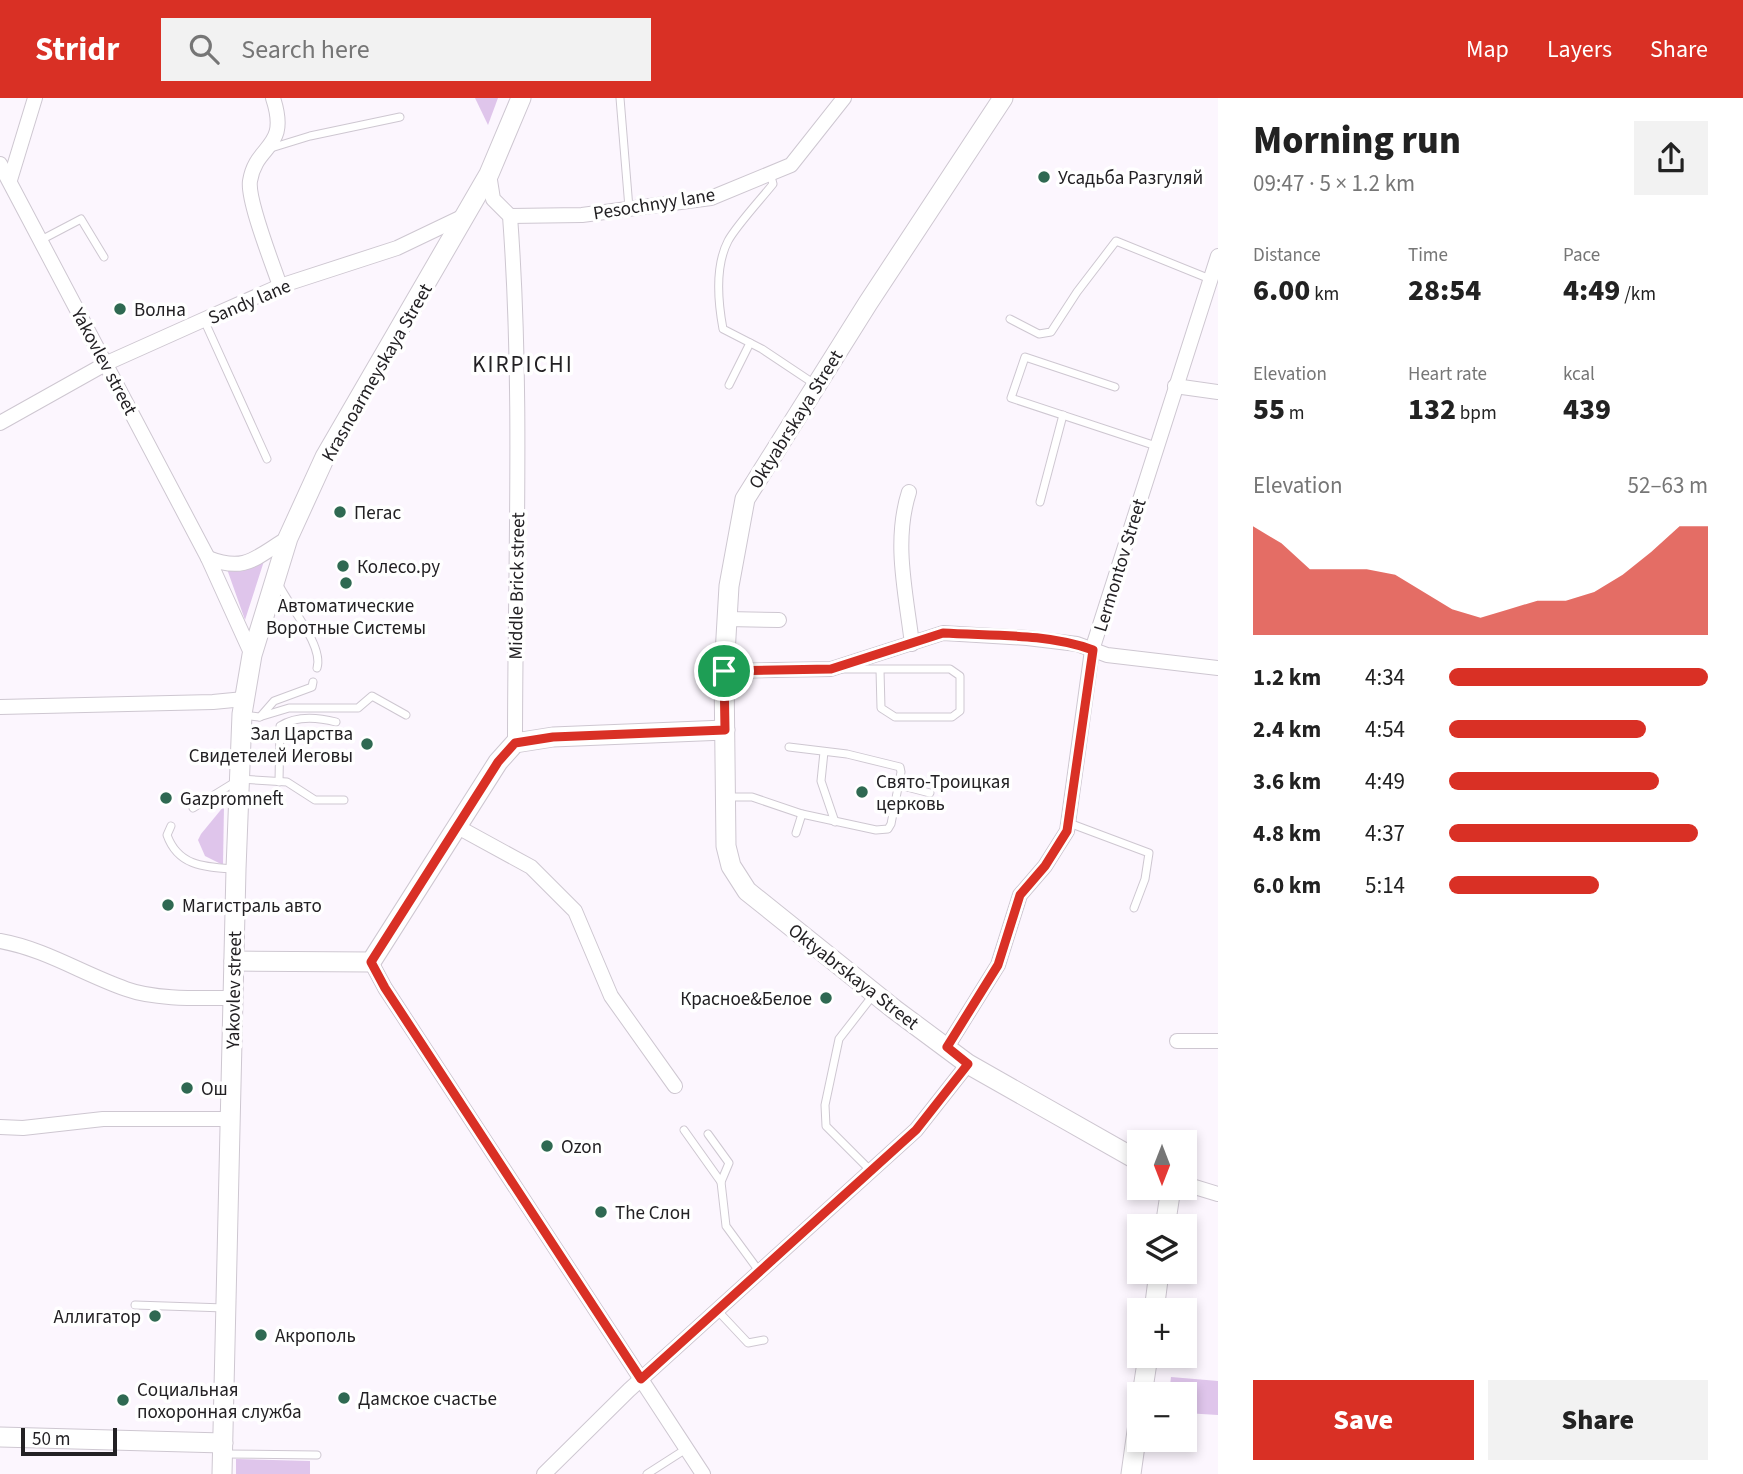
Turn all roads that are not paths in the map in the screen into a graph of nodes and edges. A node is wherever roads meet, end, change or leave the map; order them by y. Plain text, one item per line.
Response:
1 (35, 98) edge
2 (273, 98) edge
3 (521, 98) edge
4 (620, 98) edge
5 (844, 98) edge
6 (1003, 98) edge
7 (400, 117) dead end
8 (270, 148) junction
9 (0, 164) edge
10 (771, 173) junction
11 (489, 174) junction
12 (10, 180) junction
13 (629, 208) junction
14 (467, 215) junction
15 (510, 216) junction
16 (41, 240) junction
17 (1218, 256) edge
18 (104, 257) dead end
19 (1210, 279) junction
20 (280, 286) junction
21 (1010, 319) dead end
22 (203, 320) junction
23 (750, 343) junction
24 (107, 363) junction
25 (729, 385) dead end
26 (816, 385) junction
27 (1175, 386) junction
28 (1115, 387) dead end
29 (1218, 392) edge
30 (1063, 415) junction
31 (0, 423) edge
32 (1156, 446) junction
33 (267, 458) dead end
34 (909, 492) dead end
35 (1040, 502) dead end
36 (288, 538) junction
37 (208, 558) junction
38 (274, 576) junction
39 (727, 619) junction
40 (779, 620) dead end
41 (912, 644) junction
42 (1093, 650) junction
43 (252, 655) junction
44 (317, 668) dead end
45 (1218, 668) edge
46 (831, 669) junction
47 (880, 670) junction
48 (724, 671) junction
49 (313, 682) dead end
50 (0, 708) edge
51 (248, 710) junction
52 (406, 715) dead end
53 (336, 722) dead end
54 (725, 730) junction
55 (515, 743) junction
56 (789, 747) dead end
57 (824, 752) junction
58 (240, 779) junction
59 (279, 782) junction
60 (899, 785) junction
61 (930, 793) dead end
62 (726, 797) junction
63 (344, 800) dead end
64 (193, 808) dead end
65 (802, 814) junction
66 (835, 822) junction
67 (1068, 823) junction
68 (171, 826) dead end
69 (456, 826) junction
70 (796, 833) dead end
71 (236, 869) junction
72 (1134, 908) dead end
73 (0, 940) edge
74 (234, 961) junction
75 (371, 962) junction
76 (875, 993) junction
77 (233, 998) junction
78 (1177, 1041) dead end
79 (1218, 1041) edge
80 (947, 1047) junction
81 (968, 1064) junction
82 (675, 1086) dead end
83 (230, 1119) junction
84 (0, 1127) edge
85 (684, 1130) dead end
86 (708, 1134) dead end
87 (1127, 1154) edge
88 (871, 1171) junction
89 (720, 1182) junction
90 (1197, 1188) edge
91 (1218, 1194) edge
92 (760, 1272) junction
93 (135, 1305) dead end
94 (226, 1308) junction
95 (717, 1310) junction
96 (764, 1340) dead end
97 (641, 1379) junction
98 (0, 1437) edge
99 (223, 1448) junction
100 (687, 1449) junction
101 (1135, 1452) edge
102 (317, 1455) dead end
103 (222, 1474) edge
104 (544, 1474) edge
105 (647, 1474) edge
106 (703, 1474) edge
107 (1132, 1474) edge

1 - 12 street
2 - 8 street
3 - 11 street, Krasnoarmeyskaya Street
4 - 13 lane
5 - 10 street, Pesochnyy lane
6 - 26 street, Oktyabrskaya Street
7 - 8 lane
8 - 20 street
9 - 12 street, Yakovlev street
10 - 13 street, Pesochnyy lane
10 - 23 lane
11 - 14 street, Krasnoarmeyskaya Street
11 - 15 street, Middle Brick street
12 - 16 street, Yakovlev street
13 - 15 street, Pesochnyy lane
14 - 20 street, Sandy lane
14 - 36 street, Krasnoarmeyskaya Street
15 - 55 street, Middle Brick street
16 - 18 lane
16 - 24 street, Yakovlev street
17 - 19 street, Lermontov Street
19 - 21 lane
19 - 27 street, Lermontov Street
20 - 22 street, Sandy lane
22 - 24 street, Sandy lane
22 - 33 lane
23 - 25 lane
23 - 26 lane
24 - 31 street, Sandy lane
24 - 37 street, Yakovlev street
26 - 39 street, Oktyabrskaya Street
27 - 29 street
27 - 32 street, Lermontov Street
28 - 30 lane
30 - 32 lane
30 - 35 lane
32 - 42 street, Lermontov Street
34 - 41 street
36 - 37 street
36 - 38 street, Krasnoarmeyskaya Street
37 - 43 street, Yakovlev street
38 - 43 street, Krasnoarmeyskaya Street
38 - 44 lane
39 - 40 street
39 - 48 street, Oktyabrskaya Street
41 - 42 street
41 - 46 street
42 - 45 street
42 - 67 street, Lermontov Street
43 - 51 street, Yakovlev street
46 - 47 lane
46 - 48 street
47 - 47 lane
48 - 54 street, Oktyabrskaya Street
49 - 51 lane
50 - 51 street
51 - 52 lane
51 - 58 street, Yakovlev street
53 - 59 lane
54 - 55 street
54 - 62 street, Oktyabrskaya Street
55 - 69 street
56 - 57 lane
57 - 60 lane
57 - 66 lane
58 - 59 lane
58 - 64 lane
58 - 71 street, Yakovlev street
59 - 63 lane
60 - 61 lane
60 - 66 lane
62 - 65 lane
62 - 76 street, Oktyabrskaya Street
65 - 66 lane
65 - 70 lane
67 - 72 lane
67 - 80 street
68 - 71 lane
69 - 75 street
69 - 82 street
71 - 74 street, Yakovlev street
73 - 77 street
74 - 75 street
74 - 77 street, Yakovlev street
75 - 97 street
76 - 80 street, Oktyabrskaya Street
76 - 88 lane
77 - 83 street, Yakovlev street
78 - 79 street
80 - 81 street, Oktyabrskaya Street
81 - 87 street, Oktyabrskaya Street
81 - 88 street
83 - 84 street
83 - 94 street, Yakovlev street
85 - 89 lane
86 - 89 lane
88 - 92 street
89 - 92 lane
90 - 91 street
92 - 95 street
93 - 94 lane
94 - 99 street, Yakovlev street
95 - 96 lane
95 - 97 street
97 - 100 street
97 - 104 street
98 - 99 street
99 - 102 lane
99 - 103 street, Yakovlev street
100 - 105 lane
100 - 106 street
101 - 107 street

